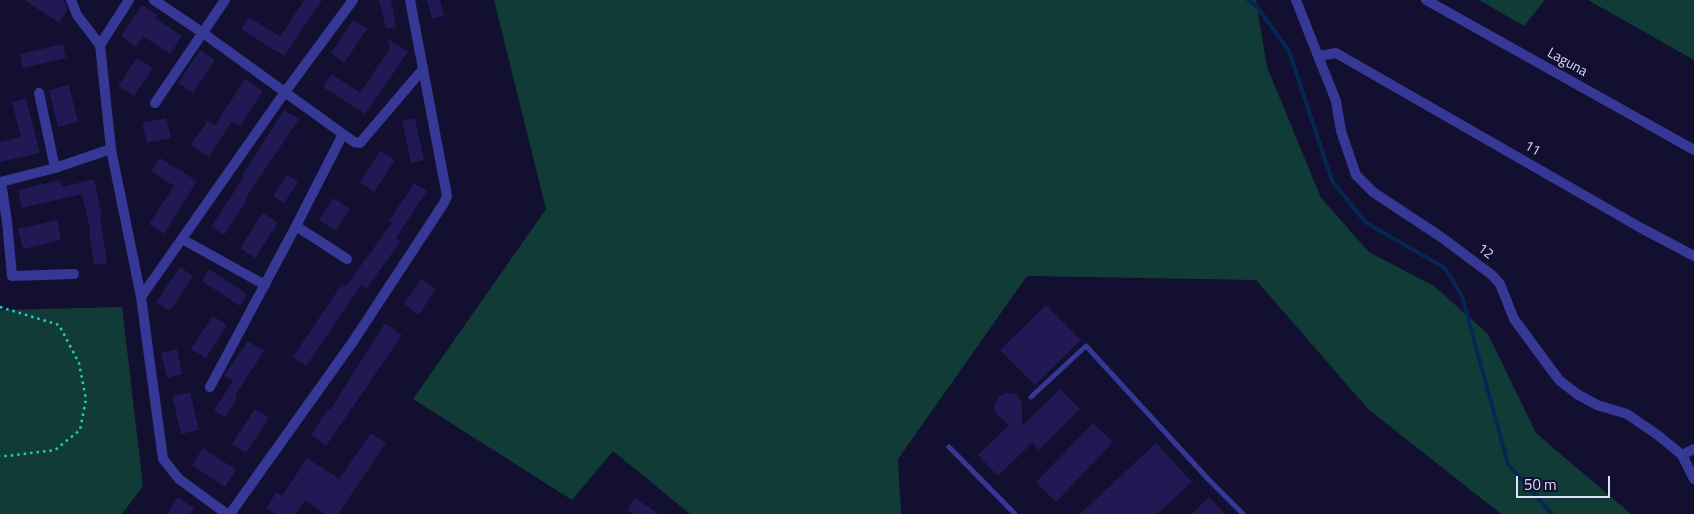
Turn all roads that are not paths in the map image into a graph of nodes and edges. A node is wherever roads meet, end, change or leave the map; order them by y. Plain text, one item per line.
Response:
1 (71, 0) edge
2 (129, 0) edge
3 (154, 0) edge
4 (225, 0) edge
5 (353, 0) edge
6 (410, 0) edge
7 (1296, 0) edge
8 (1426, 0) edge
9 (202, 33) junction
10 (100, 45) junction
11 (1318, 56) junction
12 (423, 69) junction
13 (285, 92) junction
14 (39, 93) dead end
15 (155, 103) dead end
16 (343, 134) junction
17 (111, 148) junction
18 (1694, 150) edge
19 (55, 168) junction
20 (296, 226) junction
21 (182, 240) junction
22 (1694, 256) edge
23 (347, 259) dead end
24 (74, 274) dead end
25 (265, 285) junction
26 (141, 297) junction
27 (210, 387) dead end
28 (1031, 397) dead end
29 (949, 447) dead end
30 (1694, 449) edge
31 (1682, 456) junction
32 (1694, 479) edge
33 (229, 514) edge
34 (1015, 514) edge
35 (1243, 514) edge

1 - 10 street
2 - 10 street
3 - 9 street
4 - 9 street
5 - 13 street
6 - 12 street
7 - 11 street, 12
8 - 18 street, Laguna
9 - 13 street
9 - 15 street
10 - 17 street
11 - 22 street, 11
11 - 31 street, 12
12 - 16 street
12 - 33 street
13 - 16 street
13 - 21 street
14 - 19 street
16 - 20 street
17 - 19 street
17 - 26 street
19 - 24 street
20 - 23 street
20 - 25 street
21 - 25 street
21 - 26 street
25 - 27 street
26 - 33 street
28 - 35 lane
29 - 34 lane
30 - 31 street
31 - 32 street, 12

